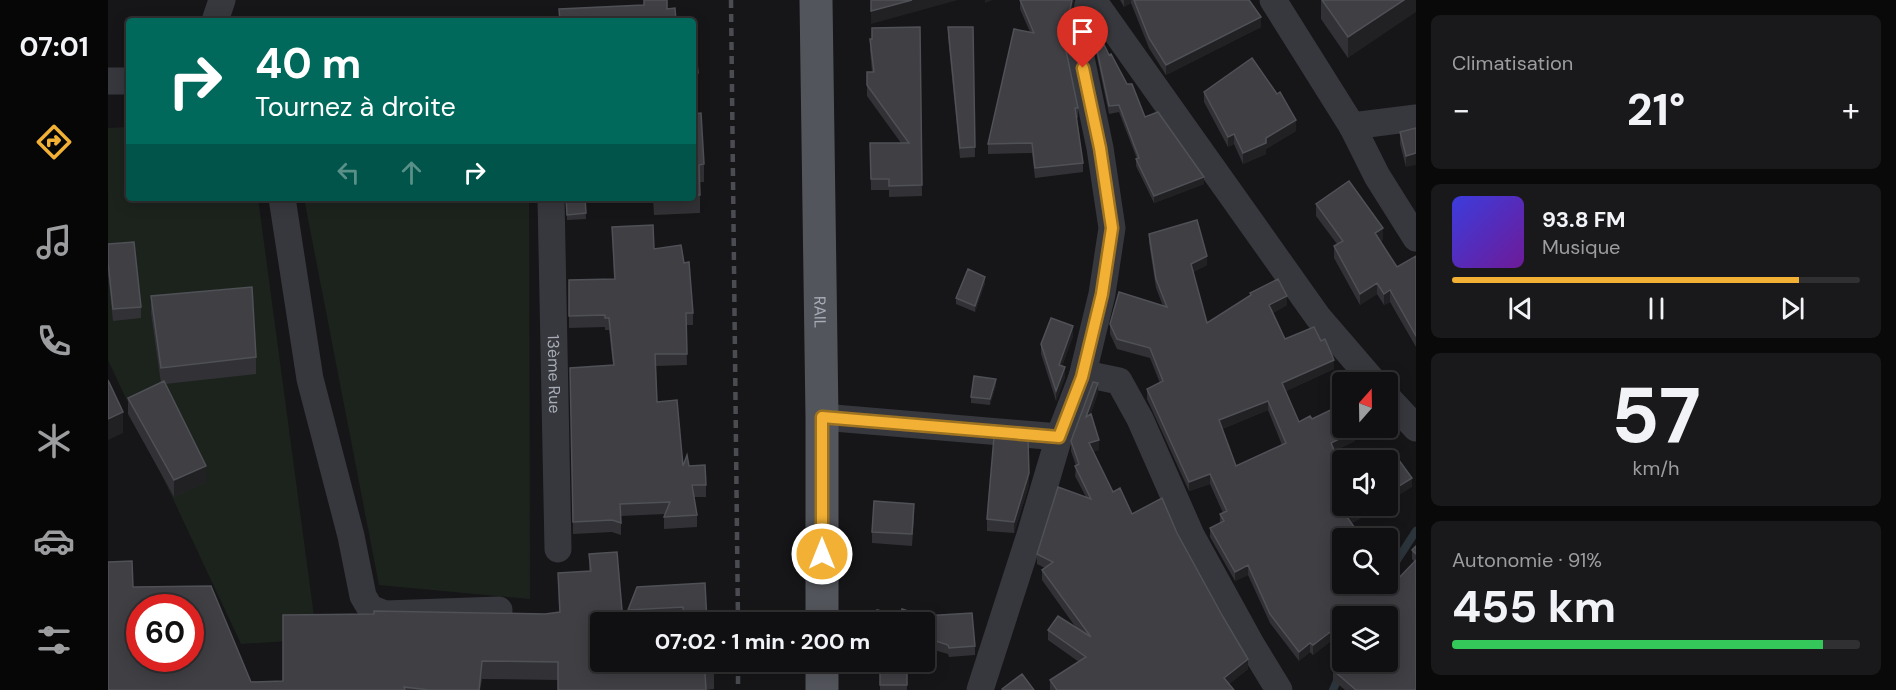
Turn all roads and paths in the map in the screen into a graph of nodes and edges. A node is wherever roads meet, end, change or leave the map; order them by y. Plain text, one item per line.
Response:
1 (222, 0) edge
2 (816, 0) edge
3 (1091, 0) edge
4 (1273, 0) edge
5 (216, 18) edge
6 (108, 81) edge
7 (126, 81) edge
8 (1416, 118) edge
9 (1352, 126) junction
10 (282, 201) edge
11 (551, 201) edge
12 (1416, 238) edge
13 (1365, 372) edge
14 (1082, 377) junction
15 (1398, 409) edge
16 (822, 417) junction
17 (1416, 428) edge
18 (1059, 437) junction
19 (558, 549) dead end
20 (499, 610) dead end
21 (822, 612) edge
22 (822, 672) edge
23 (822, 690) edge
24 (980, 690) edge
25 (1279, 690) edge

1 - 5 street
2 - 16 main road, RAIL
3 - 13 street
3 - 14 street
4 - 9 street
6 - 7 street
8 - 9 street
9 - 12 street
10 - 20 street
11 - 19 street, 13ème Rue
14 - 18 street
14 - 25 street
15 - 17 street
16 - 18 street
16 - 21 main road, RAIL
18 - 24 street
22 - 23 main road

